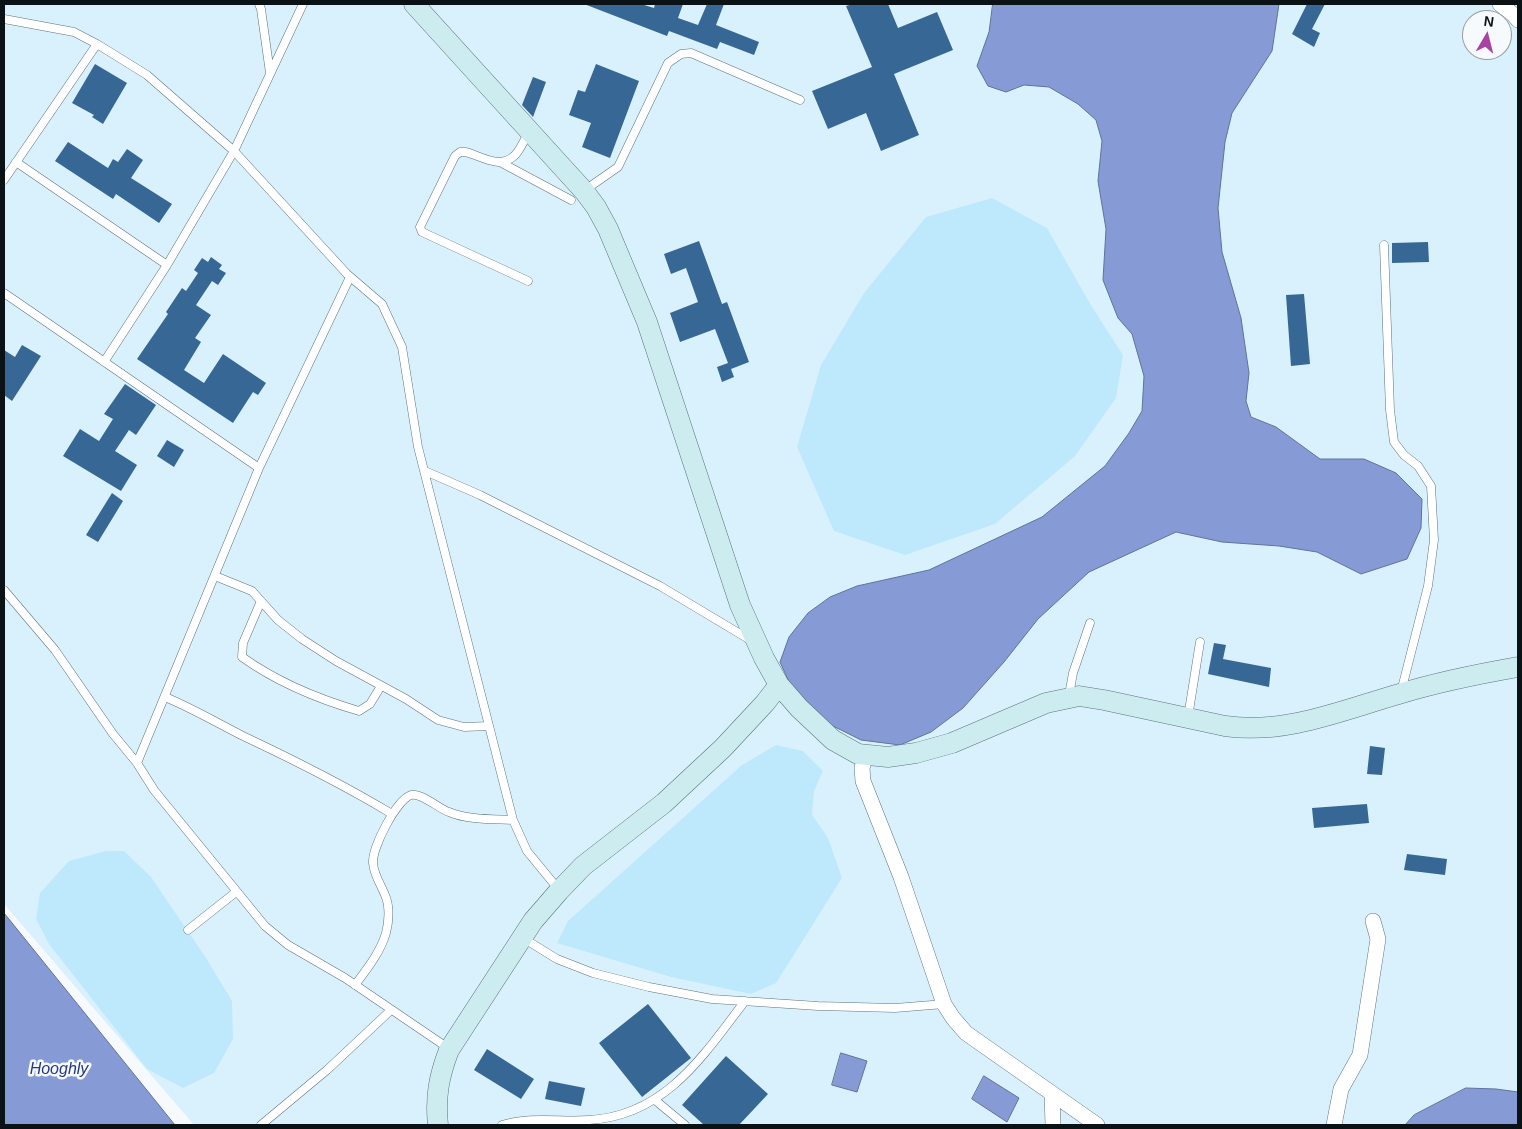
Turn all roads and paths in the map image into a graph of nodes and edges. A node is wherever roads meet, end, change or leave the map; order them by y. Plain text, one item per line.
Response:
1 (259, 4) edge
2 (303, 4) edge
3 (414, 4) edge
4 (1500, 4) edge
5 (4, 19) edge
6 (1518, 20) edge
7 (97, 44) junction
8 (270, 74) junction
9 (800, 100) dead end
10 (529, 132) junction
11 (234, 151) junction
12 (16, 162) junction
13 (500, 162) junction
14 (4, 180) edge
15 (577, 196) junction
16 (1384, 245) dead end
17 (167, 265) junction
18 (350, 277) junction
19 (528, 281) dead end
20 (4, 293) edge
21 (104, 362) junction
22 (259, 468) junction
23 (424, 471) junction
24 (215, 576) junction
25 (4, 590) edge
26 (261, 601) junction
27 (1090, 623) dead end
28 (1200, 642) dead end
29 (758, 645) junction
30 (1518, 667) edge
31 (779, 685) junction
32 (381, 686) junction
33 (1400, 694) junction
34 (165, 697) junction
35 (1069, 697) junction
36 (1188, 717) junction
37 (489, 726) junction
38 (866, 754) junction
39 (137, 763) junction
40 (392, 814) junction
41 (513, 820) junction
42 (559, 891) junction
43 (236, 892) junction
44 (1373, 921) dead end
45 (188, 930) dead end
46 (522, 937) junction
47 (355, 985) junction
48 (745, 1001) junction
49 (944, 1004) junction
50 (391, 1010) junction
51 (450, 1050) junction
52 (1052, 1094) junction
53 (655, 1100) junction
54 (260, 1125) edge
55 (438, 1125) edge
56 (502, 1125) edge
57 (686, 1125) edge
58 (1053, 1125) edge
59 (1097, 1125) edge
60 (1334, 1125) edge

1 - 8 lane
2 - 8 lane
3 - 10 street
4 - 6 street
5 - 7 lane
7 - 11 lane
7 - 12 lane
8 - 11 lane
9 - 15 lane
10 - 13 lane
10 - 15 street
11 - 17 lane
11 - 18 lane
12 - 14 lane
12 - 17 lane
13 - 15 lane
13 - 19 lane
15 - 29 street
16 - 33 lane
17 - 21 lane
18 - 22 lane
18 - 23 lane
20 - 21 lane
21 - 22 lane
22 - 24 lane
23 - 29 lane
23 - 37 lane
24 - 26 lane
24 - 34 lane
25 - 39 lane
26 - 32 lane
26 - 32 lane
27 - 35 lane
28 - 36 lane
29 - 31 street
30 - 33 street
31 - 38 street
31 - 42 street
32 - 37 lane
33 - 36 street
34 - 39 lane
34 - 40 lane
35 - 36 street
35 - 38 street
37 - 41 lane
38 - 49 street
39 - 43 lane
40 - 41 lane
40 - 47 lane
41 - 42 lane
42 - 46 street
43 - 45 lane
43 - 47 lane
44 - 60 street
46 - 48 lane
46 - 51 street
47 - 50 lane
48 - 49 lane
48 - 53 lane
49 - 52 street
50 - 51 lane
50 - 54 lane
51 - 55 street
52 - 58 street
52 - 59 street
53 - 56 lane
53 - 57 lane

